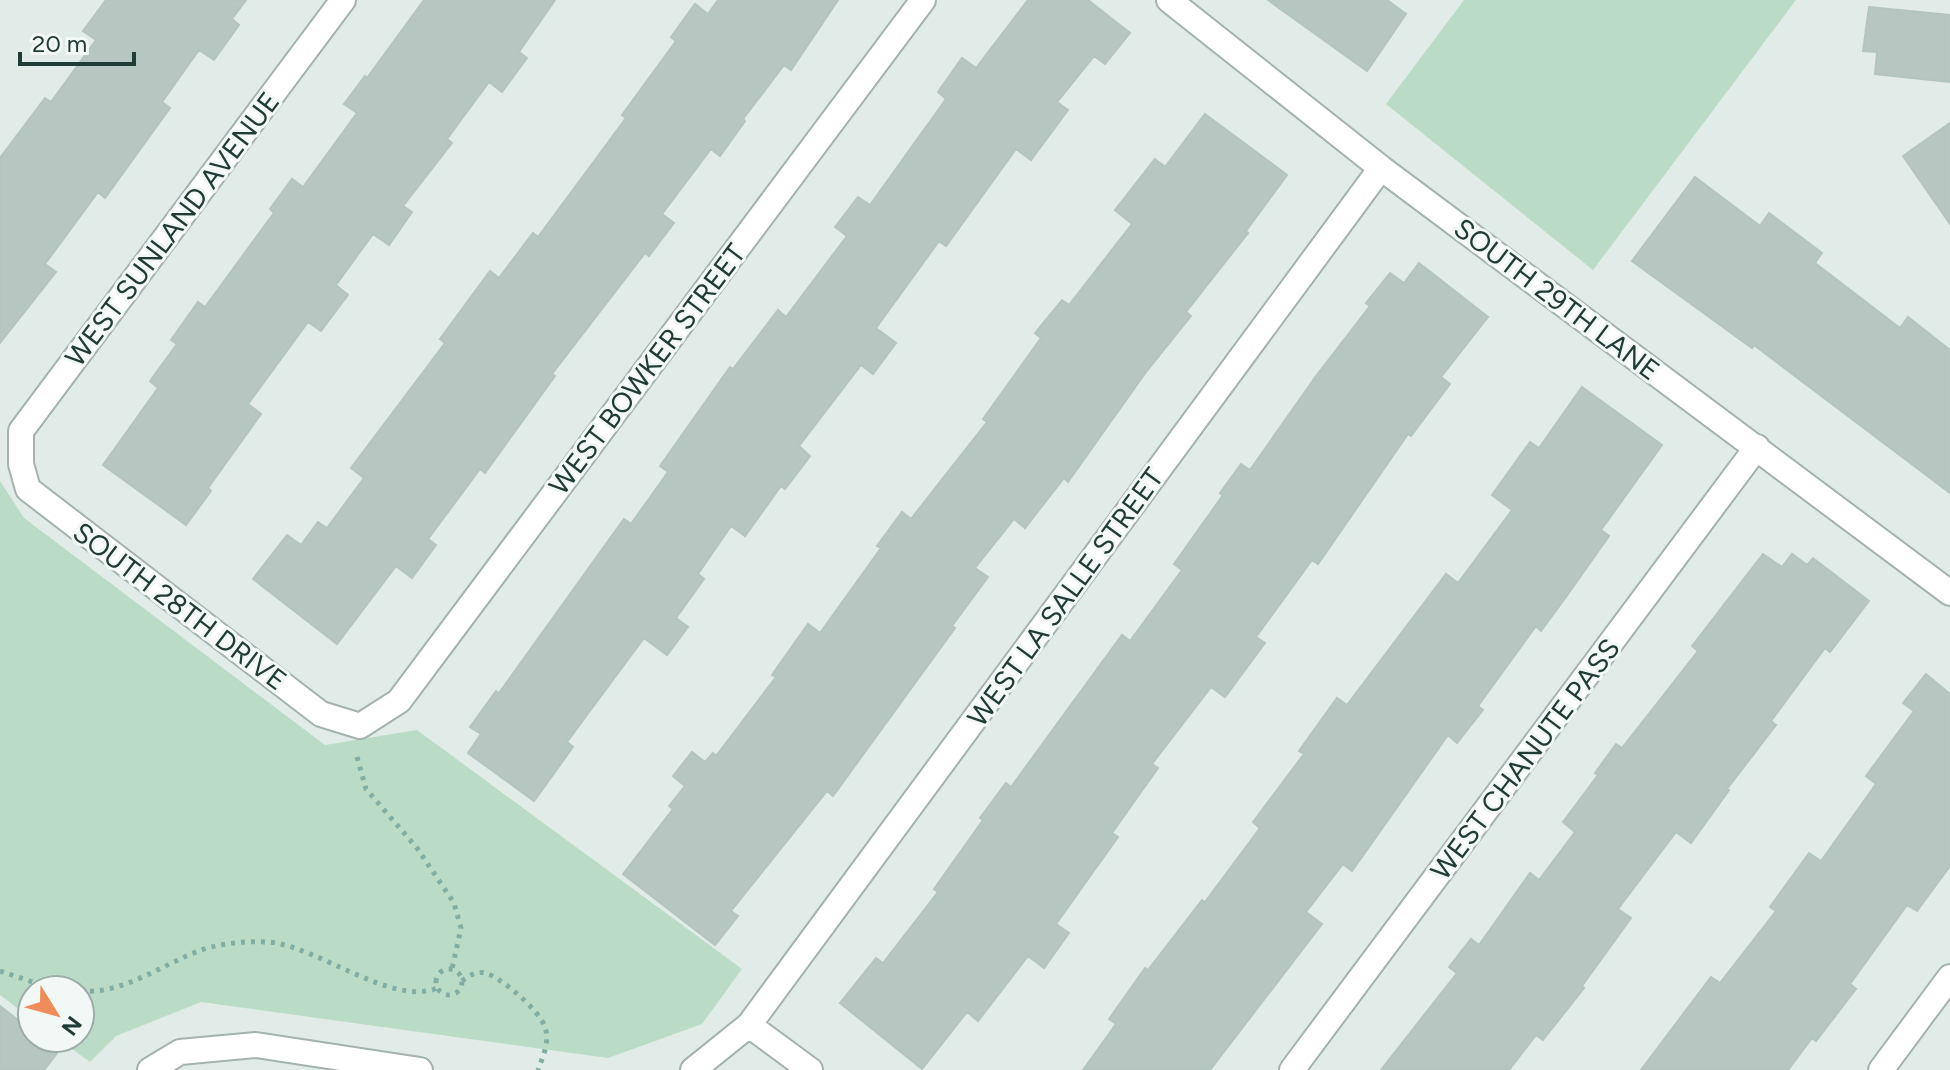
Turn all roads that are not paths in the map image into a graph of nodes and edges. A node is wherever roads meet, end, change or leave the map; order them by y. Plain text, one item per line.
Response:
1 (343, 0) edge
2 (923, 0) edge
3 (1171, 1) edge
4 (1381, 168) junction
5 (1757, 447) junction
6 (21, 464) joint
7 (1950, 593) edge
8 (360, 726) joint
9 (1950, 977) edge
10 (749, 1025) junction
11 (150, 1070) edge
12 (420, 1070) edge
13 (693, 1070) edge
14 (810, 1070) edge
15 (1292, 1070) edge
16 (1881, 1070) edge

1 - 6 street, WEST SUNLAND AVENUE
2 - 8 street, WEST BOWKER STREET
3 - 4 street, SOUTH 29TH LANE
4 - 5 street, SOUTH 29TH LANE
4 - 10 street, WEST LA SALLE STREET
5 - 7 street, SOUTH 29TH LANE
5 - 15 street, WEST CHANUTE PASS
6 - 8 street, SOUTH 28TH DRIVE
9 - 16 street
10 - 13 street, WEST LA SALLE STREET
10 - 14 street
11 - 12 street

